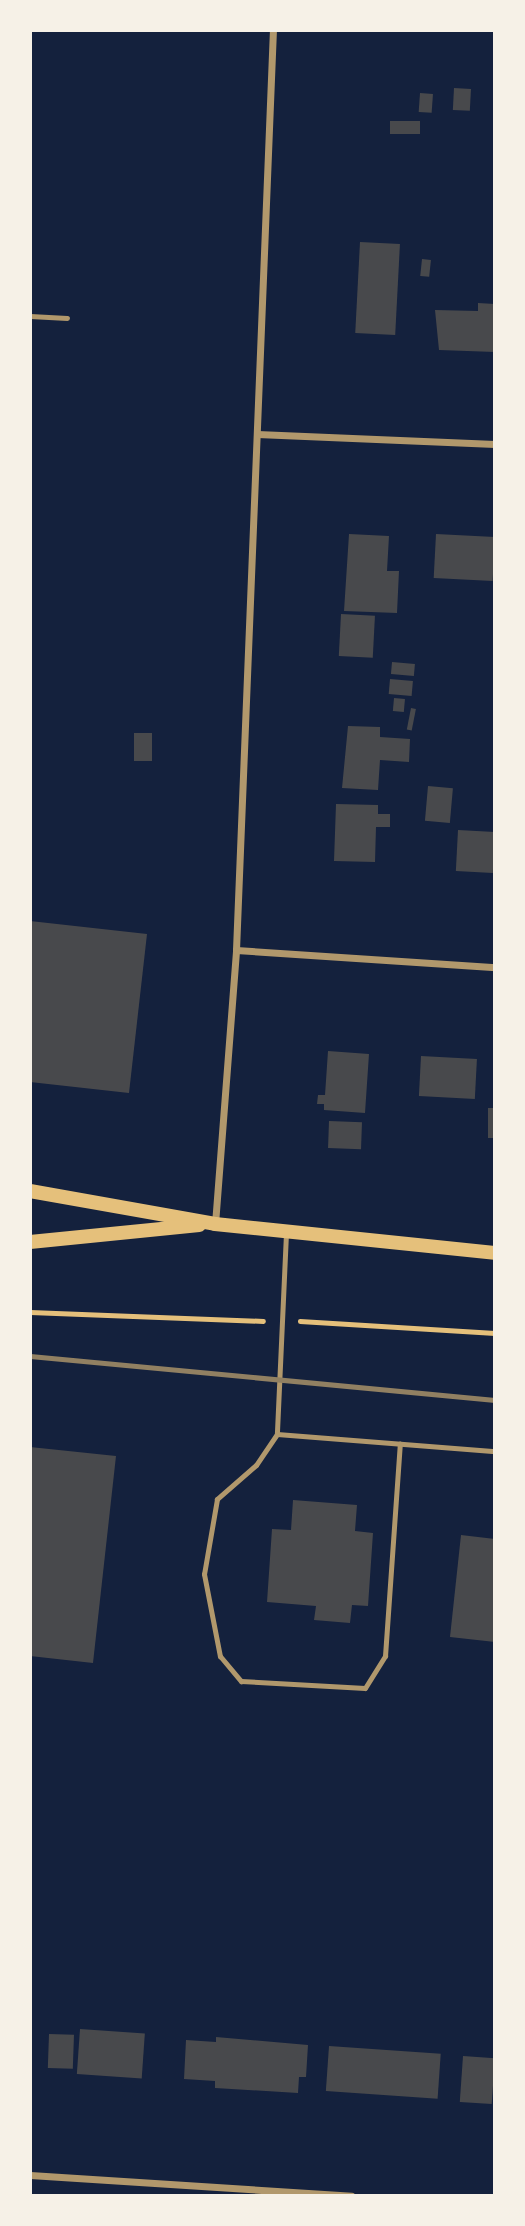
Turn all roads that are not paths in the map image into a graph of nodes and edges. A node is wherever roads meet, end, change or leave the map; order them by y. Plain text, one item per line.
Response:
1 (273, 30) edge
2 (30, 316) edge
3 (67, 318) dead end
4 (257, 434) junction
5 (495, 444) edge
6 (236, 950) junction
7 (495, 967) edge
8 (30, 1191) edge
9 (215, 1224) junction
10 (286, 1233) junction
11 (30, 1242) edge
12 (495, 1253) edge
13 (277, 1434) junction
14 (400, 1444) junction
15 (495, 1451) edge
16 (30, 2175) edge
17 (185, 2187) junction
18 (184, 2196) edge
19 (351, 2196) edge

1 - 4 street
2 - 3 lane
4 - 5 street
4 - 6 street
6 - 7 street
6 - 9 street
8 - 9 main road
9 - 10 main road
9 - 11 main road
10 - 12 main road
10 - 13 lane
13 - 14 lane
13 - 14 lane
14 - 15 lane
16 - 17 street
17 - 18 street
17 - 19 street

